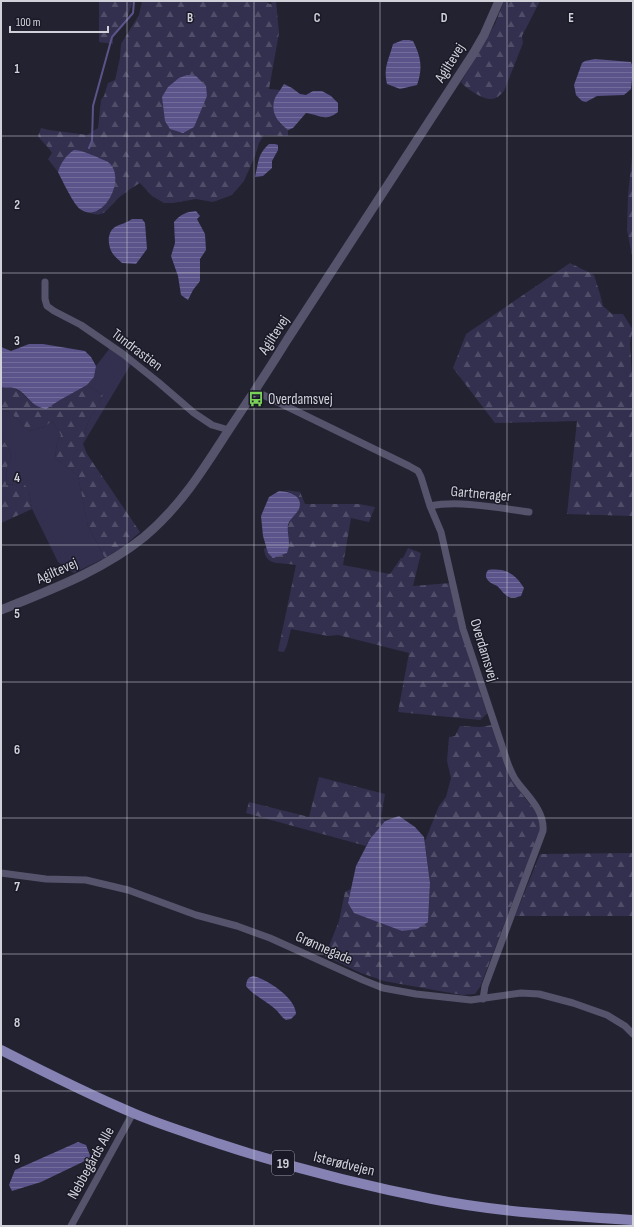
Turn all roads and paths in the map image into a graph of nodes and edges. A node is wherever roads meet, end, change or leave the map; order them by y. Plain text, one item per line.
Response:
1 (499, 1) edge
2 (45, 282) dead end
3 (255, 391) junction
4 (228, 430) junction
5 (430, 506) junction
6 (529, 512) dead end
7 (1, 610) edge
8 (1, 873) edge
9 (483, 999) junction
10 (633, 1034) edge
11 (1, 1050) edge
12 (133, 1113) junction
13 (582, 1217) junction
14 (633, 1220) edge
15 (633, 1225) edge
16 (71, 1226) edge

1 - 3 street, Agiltevej
2 - 4 street, Tundrastien
3 - 4 street, Agiltevej
3 - 5 street, Overdamsvej
4 - 7 street, Agiltevej
5 - 6 street, Gartnerager
5 - 9 street, Overdamsvej
8 - 9 street, Grønnegade
9 - 10 street, Grønnegade
11 - 12 main road, Isterødvejen / 19
12 - 13 main road, Isterødvejen / 19
12 - 16 street, Nebbegårds Alle
13 - 14 main road, Isterødvejen / 19
13 - 15 main road, Isterødvejen / 19

